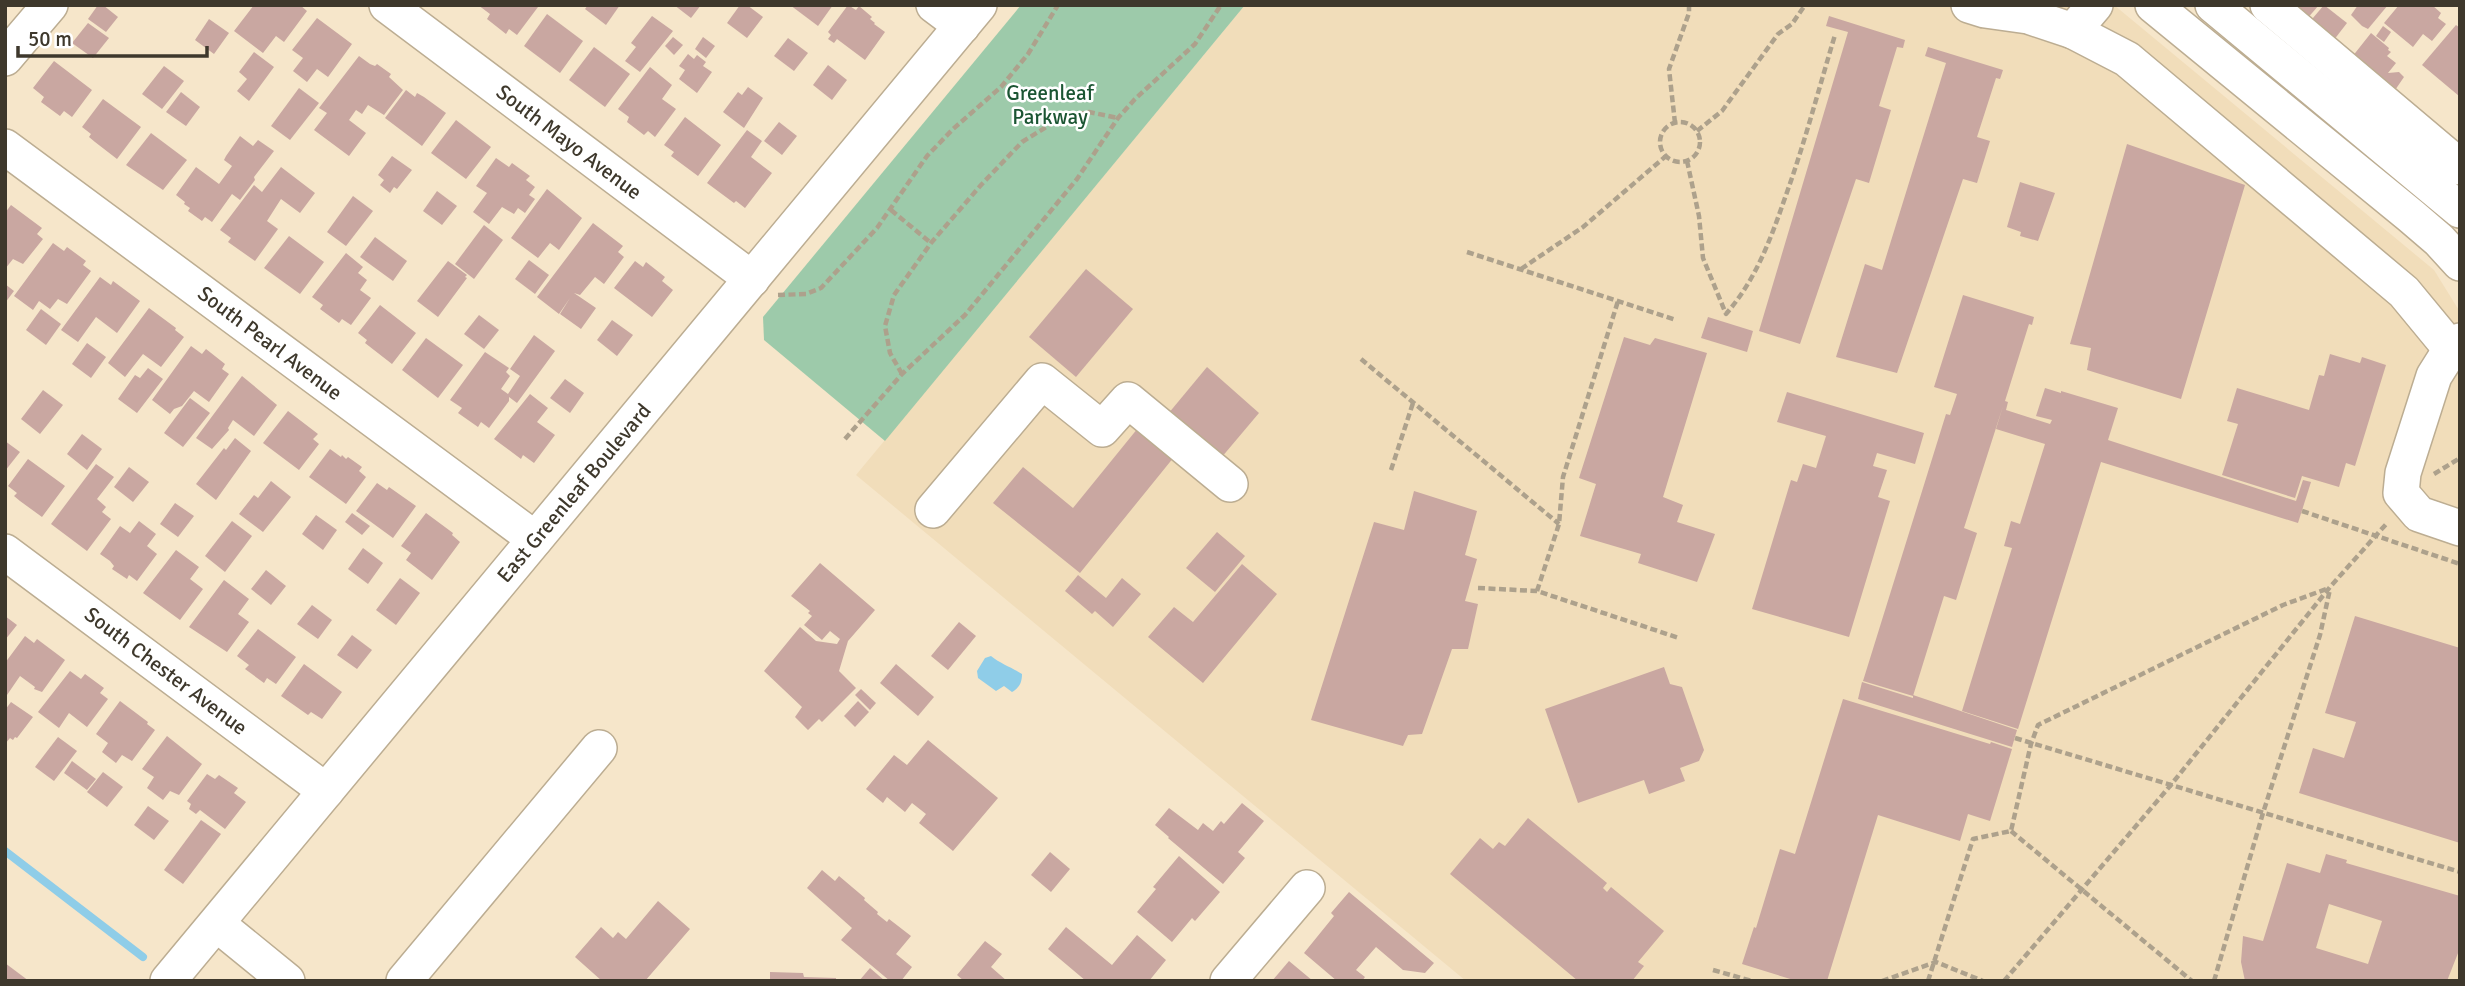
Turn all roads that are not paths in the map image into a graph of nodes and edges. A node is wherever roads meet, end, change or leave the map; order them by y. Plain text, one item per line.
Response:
1 (50, 5) edge
2 (387, 5) edge
3 (1969, 5) edge
4 (2153, 5) edge
5 (2213, 5) edge
6 (2268, 5) edge
7 (958, 12) edge
8 (2084, 18) edge
9 (5, 58) edge
10 (5, 147) edge
11 (2457, 158) edge
12 (2460, 210) edge
13 (2460, 263) edge
14 (765, 287) junction
15 (2455, 345) edge
16 (1230, 484) dead end
17 (933, 510) dead end
18 (2460, 528) edge
19 (535, 539) junction
20 (5, 552) edge
21 (599, 748) dead end
22 (326, 791) junction
23 (1307, 888) dead end
24 (217, 924) junction
25 (168, 981) edge
26 (287, 981) edge
27 (404, 981) edge
28 (1228, 981) edge

1 - 9 street
2 - 14 street, South Mayo Avenue
3 - 8 street
4 - 13 street
5 - 12 street
6 - 11 street
7 - 14 street, East Greenleaf Boulevard
8 - 15 street
10 - 19 street, South Pearl Avenue
14 - 19 street, East Greenleaf Boulevard
15 - 18 street
16 - 17 street
19 - 22 street, East Greenleaf Boulevard
20 - 22 street, South Chester Avenue
21 - 27 street
22 - 24 street, East Greenleaf Boulevard
23 - 28 street
24 - 25 street, East Greenleaf Boulevard
24 - 26 street

